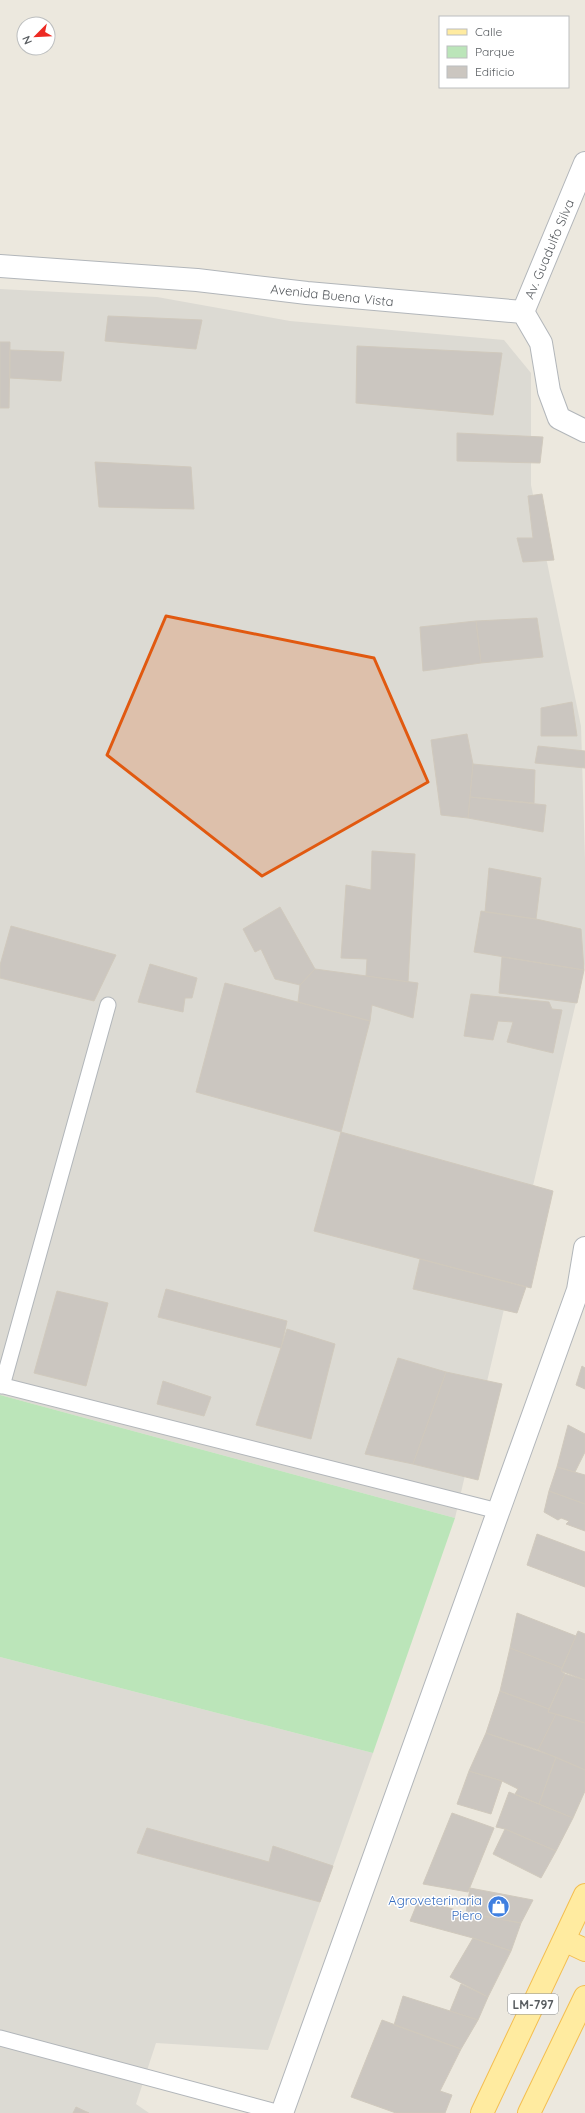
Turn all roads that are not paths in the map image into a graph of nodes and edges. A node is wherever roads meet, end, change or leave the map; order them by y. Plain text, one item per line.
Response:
1 (585, 163) edge
2 (0, 266) edge
3 (523, 312) junction
4 (585, 430) edge
5 (108, 1005) dead end
6 (585, 1248) edge
7 (1, 1386) edge
8 (498, 1511) junction
9 (585, 1895) edge
10 (564, 1940) junction
11 (585, 1950) edge
12 (585, 1997) edge
13 (0, 2038) edge
14 (281, 2113) edge
15 (482, 2113) edge
16 (529, 2113) edge

1 - 3 street, Av. Guadulfo Silva
2 - 3 street, Avenida Buena Vista
3 - 4 street
5 - 7 lane
6 - 8 street
7 - 8 lane
8 - 14 street
9 - 10 main road, LM-797
10 - 11 main road
10 - 15 main road, LM-797
12 - 16 main road, LM-797
13 - 14 lane

